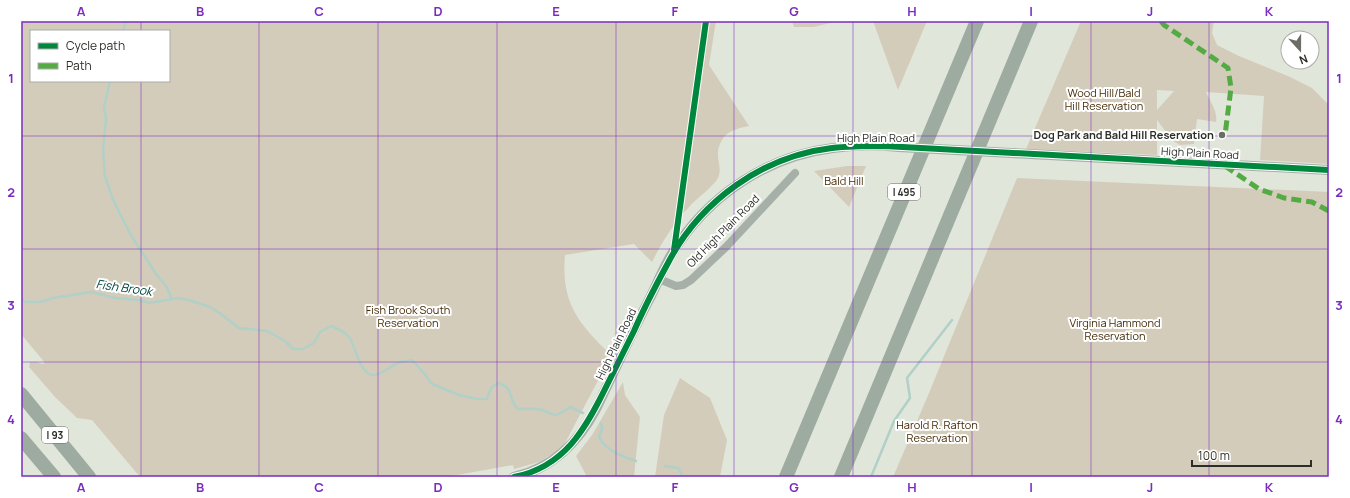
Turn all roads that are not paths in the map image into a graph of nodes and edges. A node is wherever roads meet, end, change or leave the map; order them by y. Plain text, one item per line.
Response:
1 (977, 21) edge
2 (1031, 21) edge
3 (1329, 170) edge
4 (794, 172) dead end
5 (659, 279) junction
6 (21, 394) edge
7 (21, 438) edge
8 (54, 477) edge
9 (89, 477) edge
10 (514, 477) edge
11 (786, 477) edge
12 (841, 477) edge

1 - 11 highway, I 495
2 - 12 highway
3 - 5 street, High Plain Road, bridge
4 - 5 street, Old High Plain Road
5 - 10 street, High Plain Road
6 - 9 highway, I 93
7 - 8 highway, I 93

